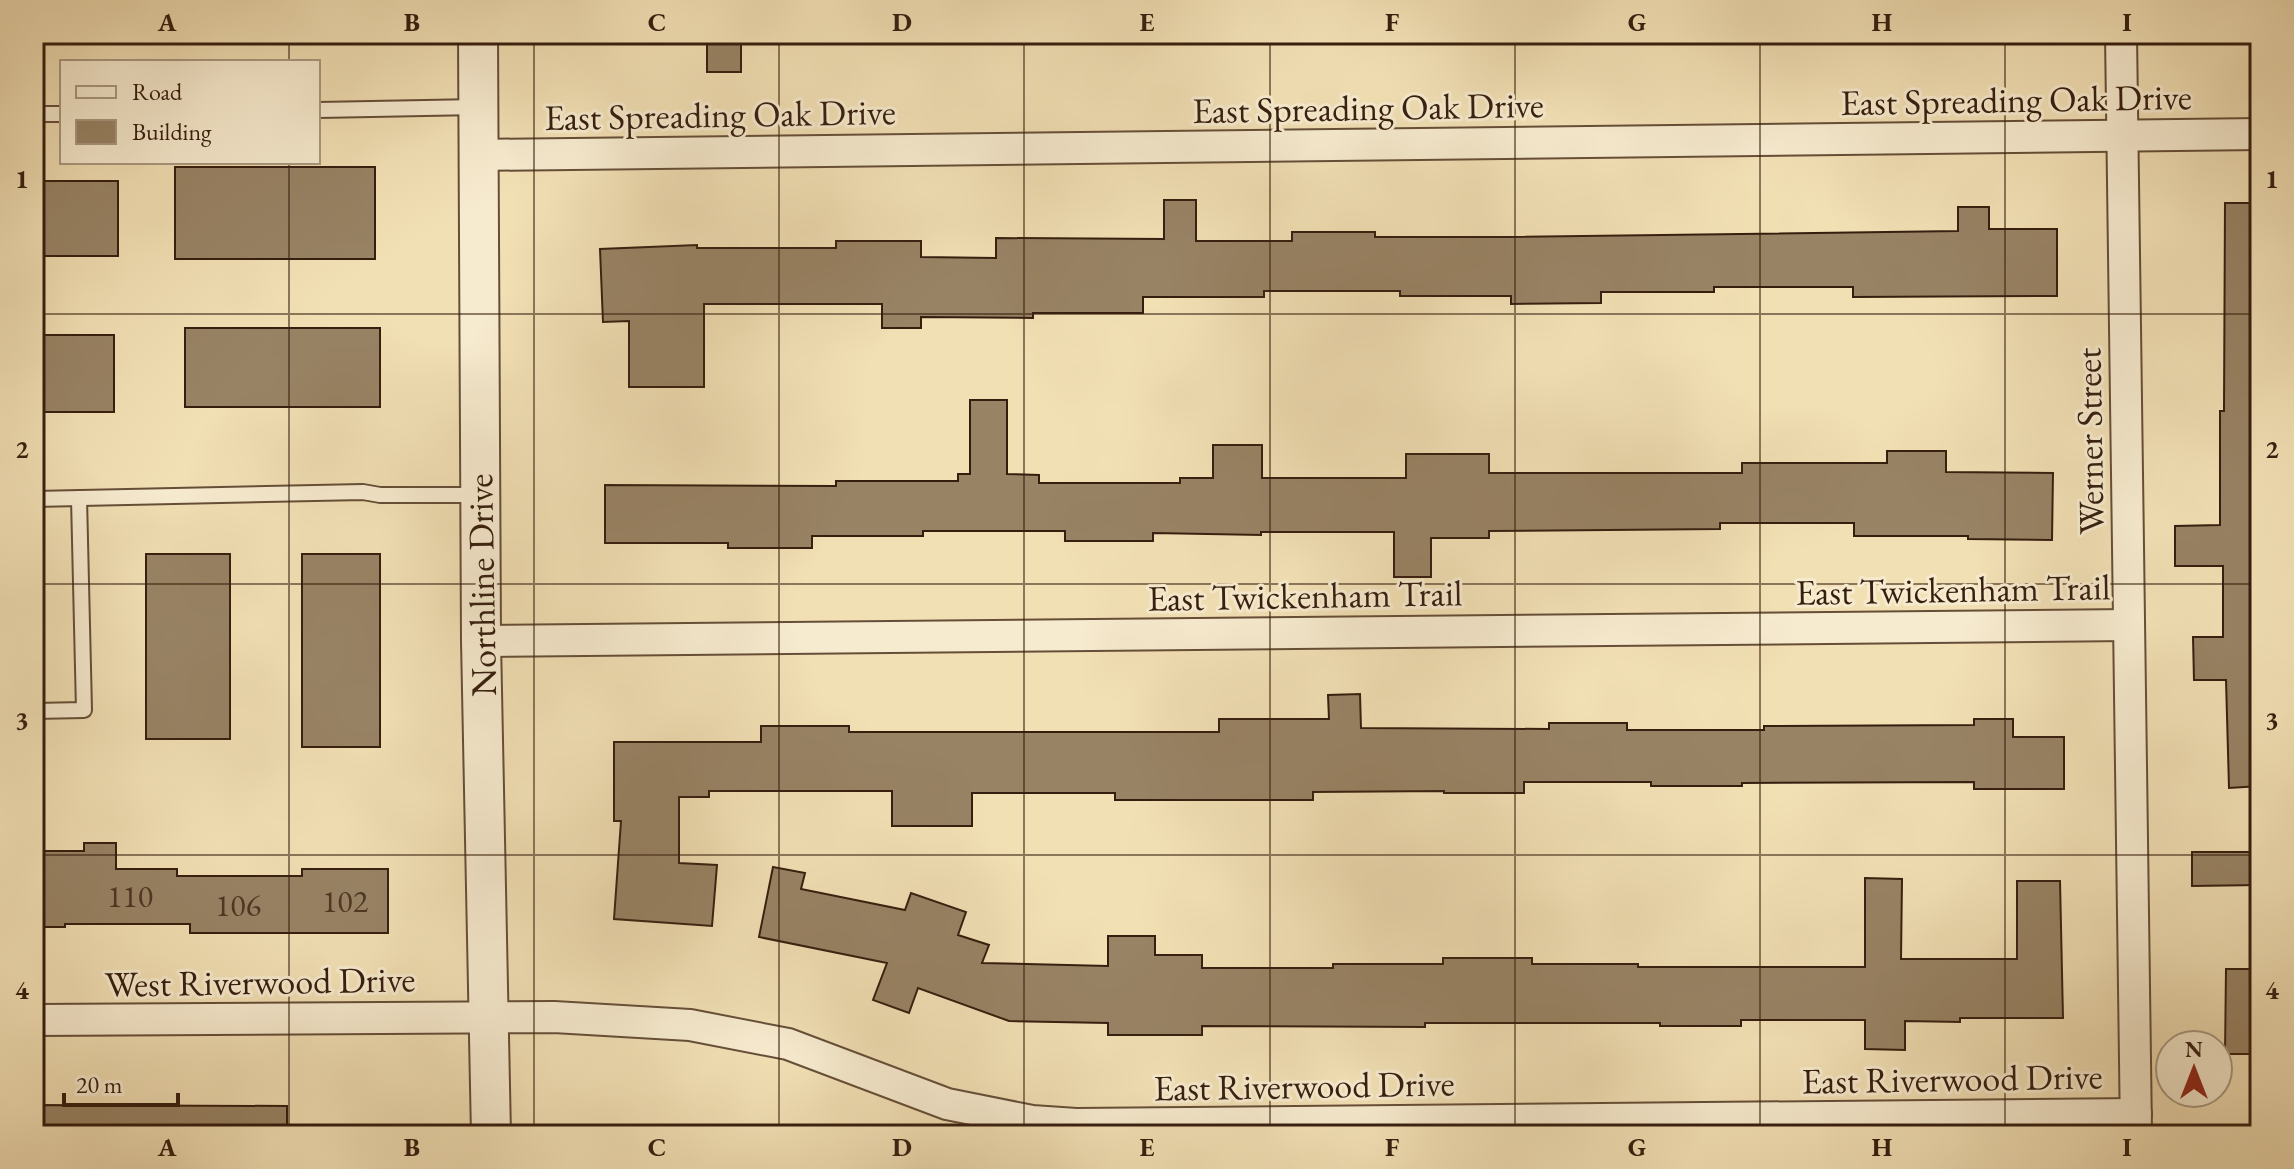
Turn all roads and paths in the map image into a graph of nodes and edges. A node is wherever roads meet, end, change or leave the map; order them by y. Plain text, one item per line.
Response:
1 (478, 34) edge
2 (2121, 34) edge
3 (478, 107) junction
4 (320, 110) edge
5 (34, 114) edge
6 (60, 114) edge
7 (2260, 134) edge
8 (2122, 136) junction
9 (478, 155) junction
10 (480, 495) junction
11 (79, 498) junction
12 (34, 499) edge
13 (2129, 625) junction
14 (481, 641) junction
15 (34, 711) edge
16 (487, 1018) junction
17 (34, 1020) edge
18 (2136, 1125) edge
19 (491, 1135) edge

1 - 3 street, Northline Drive
2 - 8 street, Werner Street
3 - 4 lane
3 - 9 street, Northline Drive
5 - 6 lane
7 - 8 street, East Spreading Oak Drive
8 - 9 street, East Spreading Oak Drive
8 - 13 street, Werner Street
9 - 10 street, Northline Drive
10 - 11 lane
10 - 14 street, Northline Drive
11 - 12 lane
11 - 15 lane
13 - 14 street, East Twickenham Trail
13 - 18 street, Werner Street
14 - 16 street, Northline Drive
16 - 17 street, West Riverwood Drive
16 - 18 street, East Riverwood Drive
16 - 19 street, Northline Drive

